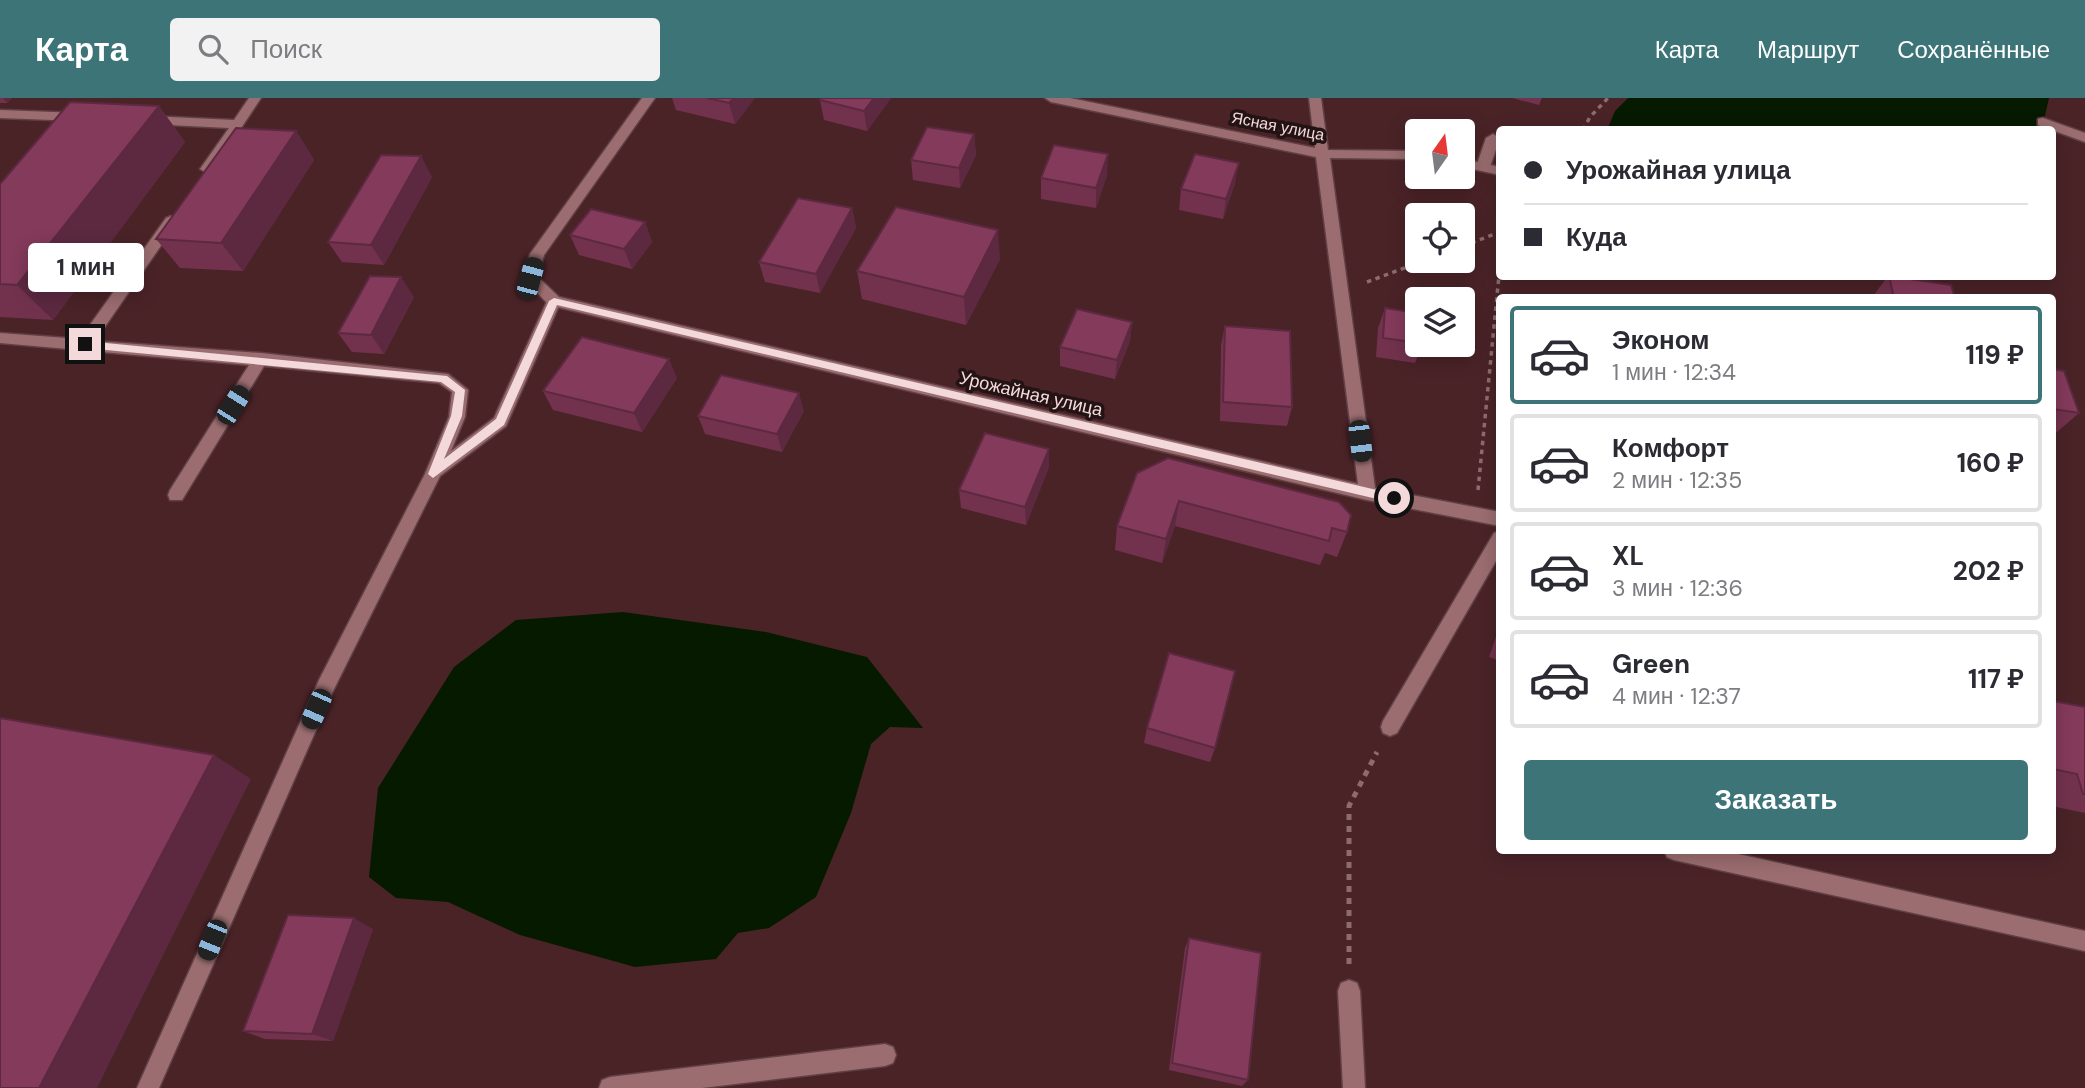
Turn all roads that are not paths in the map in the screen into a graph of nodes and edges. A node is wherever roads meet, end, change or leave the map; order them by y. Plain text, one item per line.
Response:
1 (255, 98) edge
2 (649, 98) edge
3 (1051, 98) edge
4 (1315, 98) edge
5 (0, 114) edge
6 (92, 118) edge
7 (132, 120) edge
8 (2043, 122) dead end
9 (238, 124) junction
10 (2054, 126) edge
11 (2056, 127) edge
12 (1493, 138) dead end
13 (2085, 138) edge
14 (1323, 154) junction
15 (1405, 155) edge
16 (1475, 165) edge
17 (1483, 167) junction
18 (1496, 170) edge
19 (200, 179) edge
20 (177, 212) edge
21 (554, 301) junction
22 (0, 338) edge
23 (85, 344) junction
24 (261, 359) junction
25 (433, 474) junction
26 (1367, 493) junction
27 (176, 495) dead end
28 (1496, 518) edge
29 (1496, 546) edge
30 (1391, 727) road end
31 (1692, 854) edge
32 (2085, 941) edge
33 (1349, 991) road end
34 (885, 1055) dead end
35 (148, 1088) edge
36 (610, 1088) edge
37 (1354, 1088) edge

1 - 9 street
2 - 21 street
3 - 14 street, Ясная улица
4 - 14 street
5 - 6 street
7 - 9 street
8 - 10 street
9 - 19 street
11 - 13 street
12 - 17 street
14 - 15 street, Ясная улица
14 - 26 street
16 - 17 street
17 - 18 street
20 - 23 street
21 - 25 street
21 - 26 street, Урожайная улица
22 - 23 street
23 - 24 street
24 - 25 street
24 - 27 street
25 - 35 street
26 - 28 street, Урожайная улица
29 - 30 street
31 - 32 street
33 - 37 street
34 - 36 street

